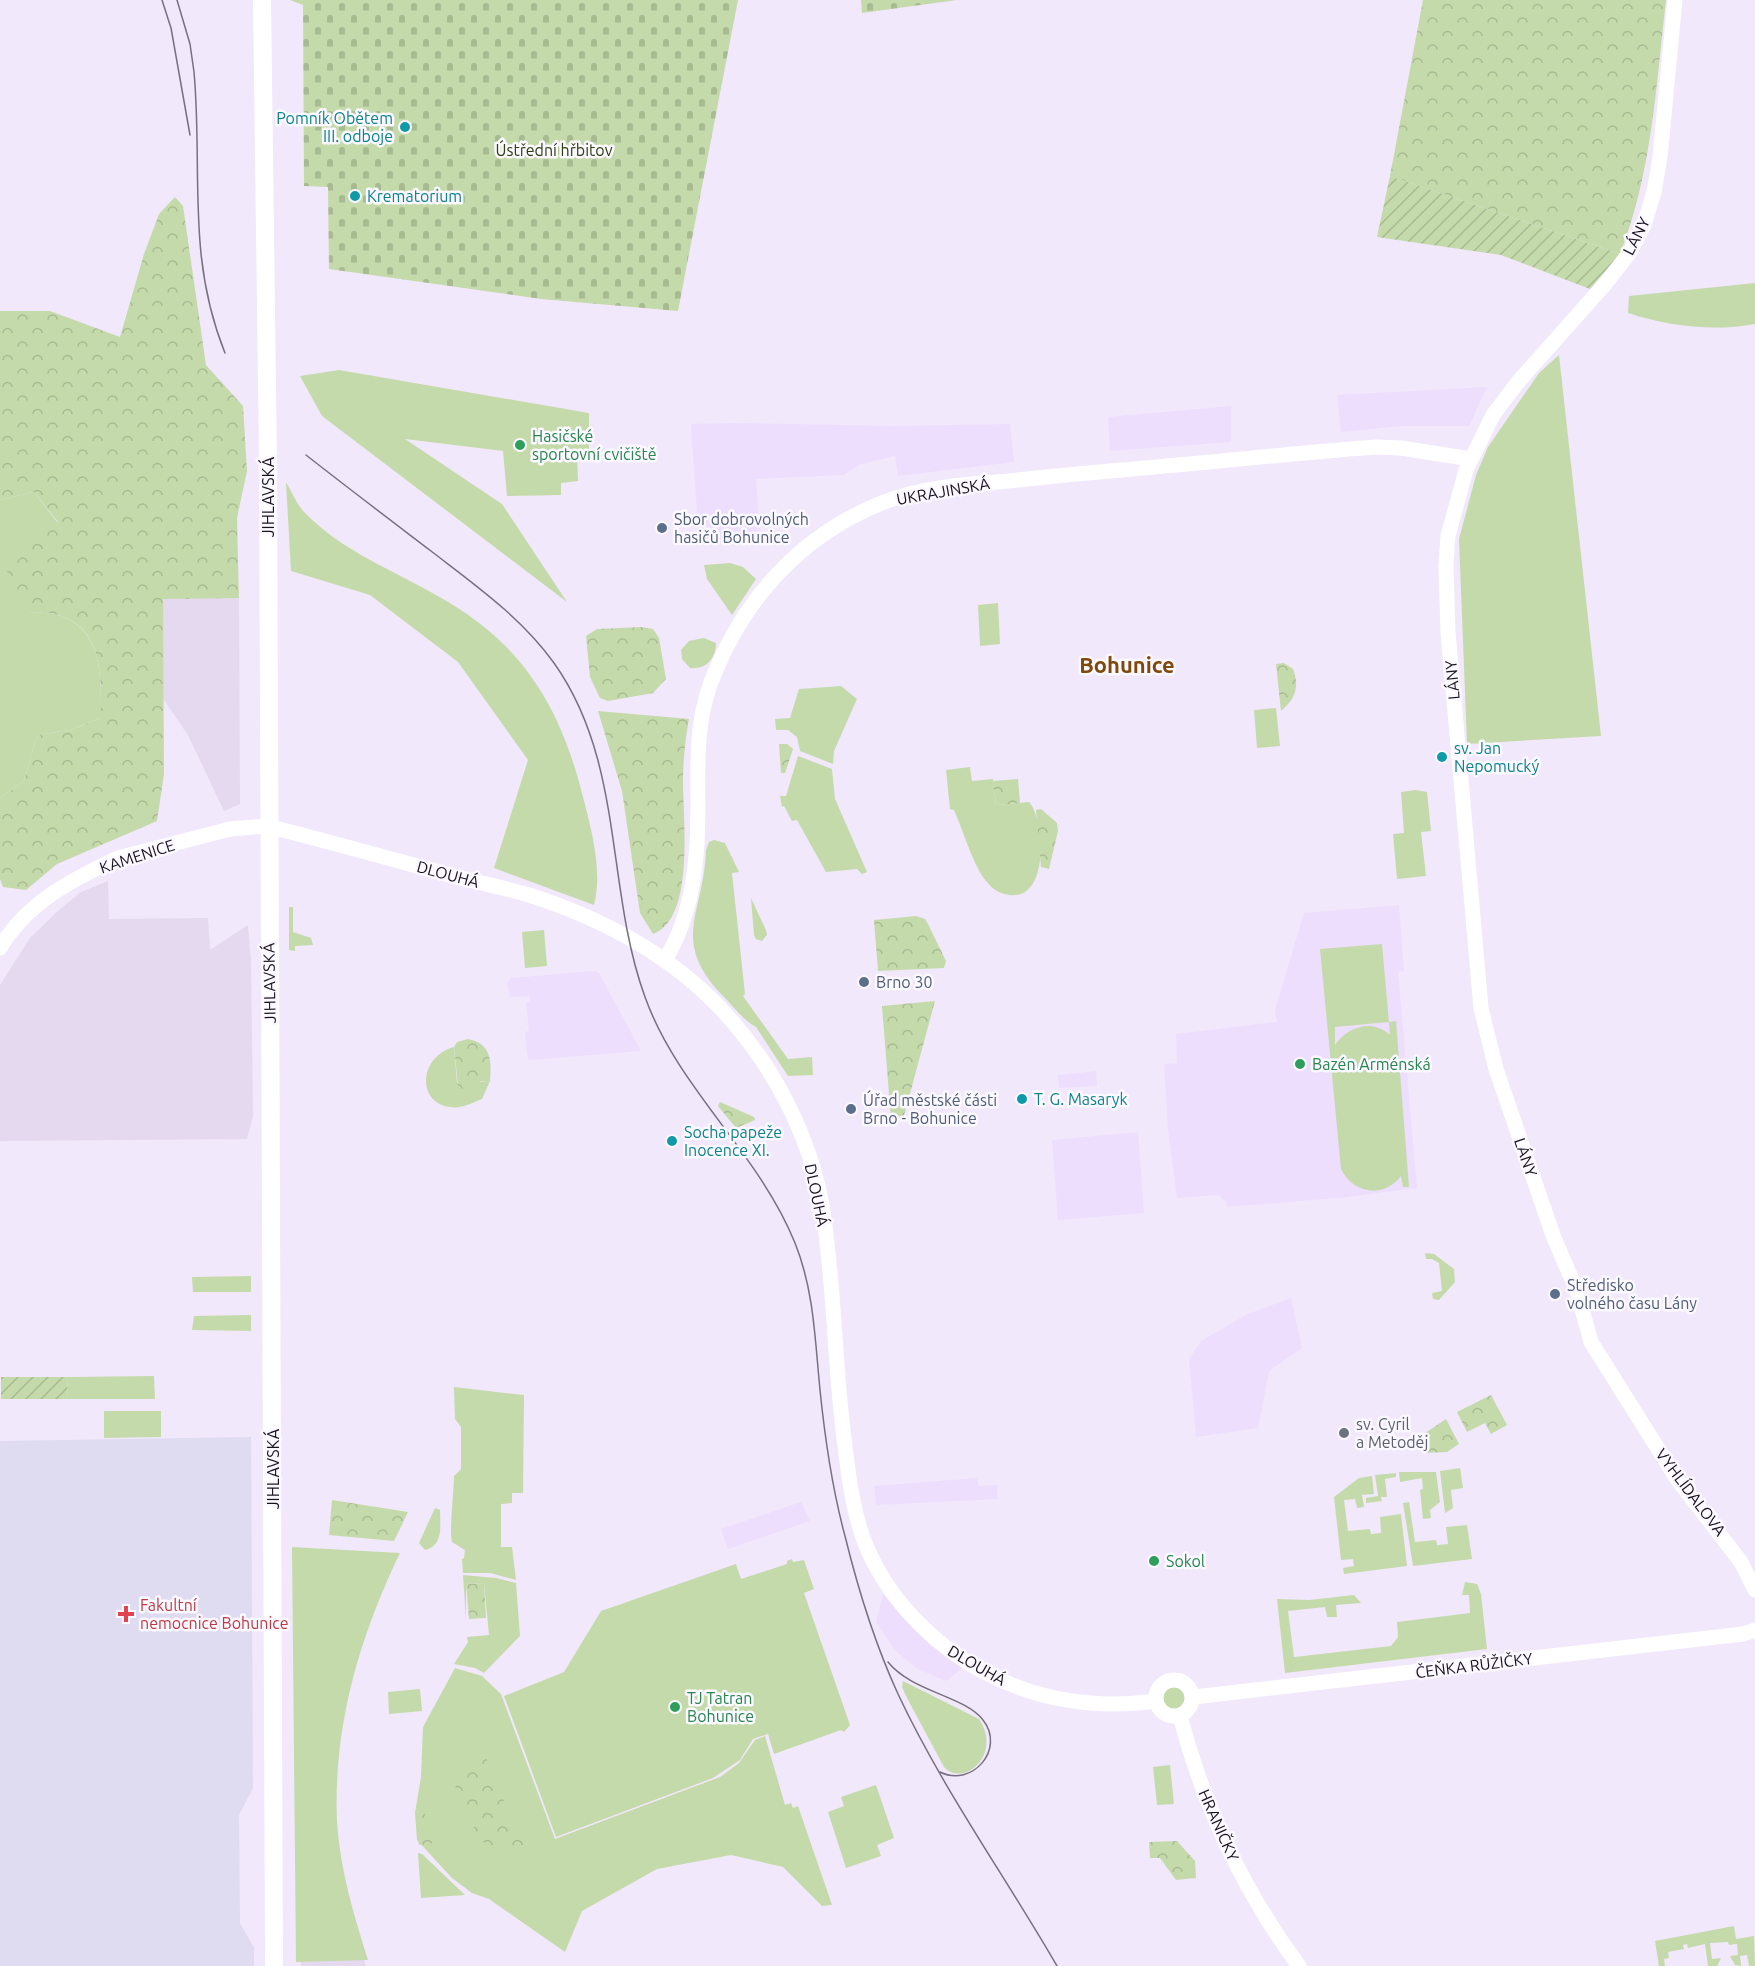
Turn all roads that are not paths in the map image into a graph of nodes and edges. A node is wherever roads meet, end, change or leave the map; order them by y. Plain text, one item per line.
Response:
1 (262, 0) edge
2 (1675, 0) edge
3 (1471, 459) junction
4 (267, 826) junction
5 (0, 948) edge
6 (665, 960) junction
7 (1624, 1395) joint
8 (1755, 1590) edge
9 (1755, 1630) edge
10 (1192, 1697) junction
11 (1156, 1701) junction
12 (1180, 1716) junction
13 (274, 1966) edge
14 (1299, 1966) edge

1 - 4 main road, JIHLAVSKÁ
2 - 3 street, LÁNY
3 - 6 street, UKRAJINSKÁ
3 - 7 street, LÁNY
4 - 5 street, KAMENICE
4 - 6 street, DLOUHÁ
4 - 13 main road, JIHLAVSKÁ
6 - 11 street, DLOUHÁ
7 - 8 street, VYHLÍDALOVA
9 - 10 street, ČEŇKA RŮŽIČKY
10 - 11 street
10 - 12 street
11 - 12 street
12 - 14 street, HRANIČKY

